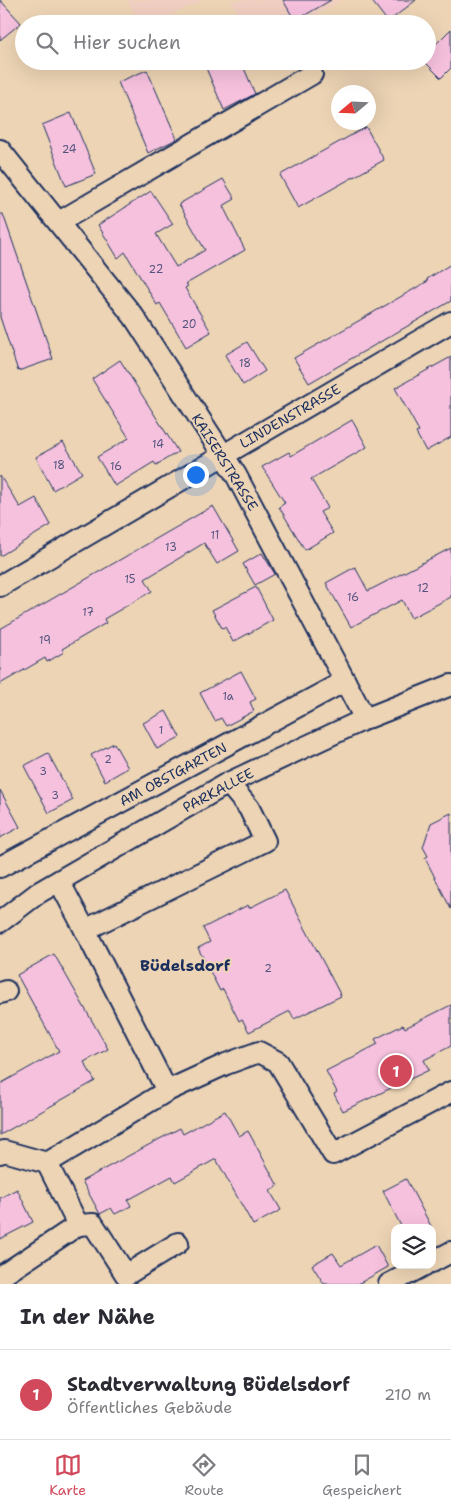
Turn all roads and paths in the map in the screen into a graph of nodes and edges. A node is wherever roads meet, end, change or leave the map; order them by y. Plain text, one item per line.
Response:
1 (312, 74) dead end
2 (0, 150) edge
3 (59, 222) junction
4 (451, 322) edge
5 (221, 455) junction
6 (0, 586) edge
7 (346, 681) junction
8 (451, 685) edge
9 (365, 719) junction
10 (228, 782) junction
11 (0, 867) edge
12 (59, 881) junction
13 (0, 922) edge
14 (85, 930) junction
15 (167, 1091) junction
16 (451, 1092) edge
17 (0, 1153) edge
18 (47, 1163) junction
19 (78, 1225) junction
20 (178, 1243) dead end
21 (451, 1252) edge
22 (436, 1260) edge
23 (417, 1269) edge
24 (0, 1276) edge
25 (389, 1284) edge

1 - 3 street
2 - 3 street, KAISERSTRASSE
3 - 5 street, KAISERSTRASSE
4 - 5 street, LINDENSTRASSE
5 - 6 street, LINDENSTRASSE
5 - 7 street, KAISERSTRASSE
7 - 9 street, KAISERSTRASSE
7 - 11 street, AM OBSTGARTEN
8 - 9 street, PARKALLEE
9 - 10 street, PARKALLEE
10 - 12 street, PARKALLEE
10 - 14 street
12 - 13 street, PARKALLEE
12 - 14 street
14 - 15 street
15 - 16 street
15 - 18 street
17 - 18 street
18 - 19 street
19 - 20 street
19 - 24 street
21 - 22 street
23 - 25 street

